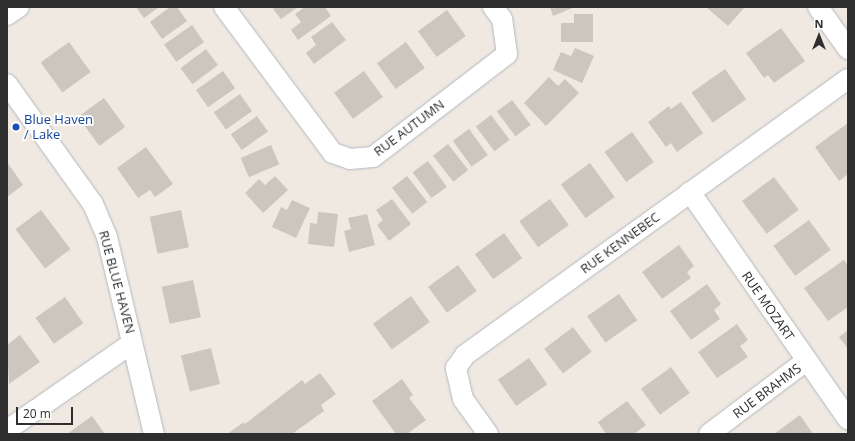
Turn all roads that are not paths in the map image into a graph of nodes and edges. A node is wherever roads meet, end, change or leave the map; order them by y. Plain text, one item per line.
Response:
1 (20, 7) edge
2 (224, 7) edge
3 (493, 7) edge
4 (818, 7) edge
5 (7, 15) edge
6 (848, 49) edge
7 (848, 79) edge
8 (7, 84) edge
9 (690, 192) junction
10 (132, 343) junction
11 (806, 362) junction
12 (848, 419) edge
13 (7, 430) edge
14 (154, 434) edge
15 (488, 434) edge
16 (709, 434) edge

1 - 5 street
2 - 3 street, RUE AUTUMN
4 - 6 street
7 - 9 street, RUE KENNEBEC
8 - 10 street, RUE BLUE HAVEN
9 - 11 street, RUE MOZART
9 - 15 street, RUE KENNEBEC
10 - 13 street
10 - 14 street, RUE BLUE HAVEN
11 - 12 street, RUE MOZART
11 - 16 street, RUE BRAHMS

